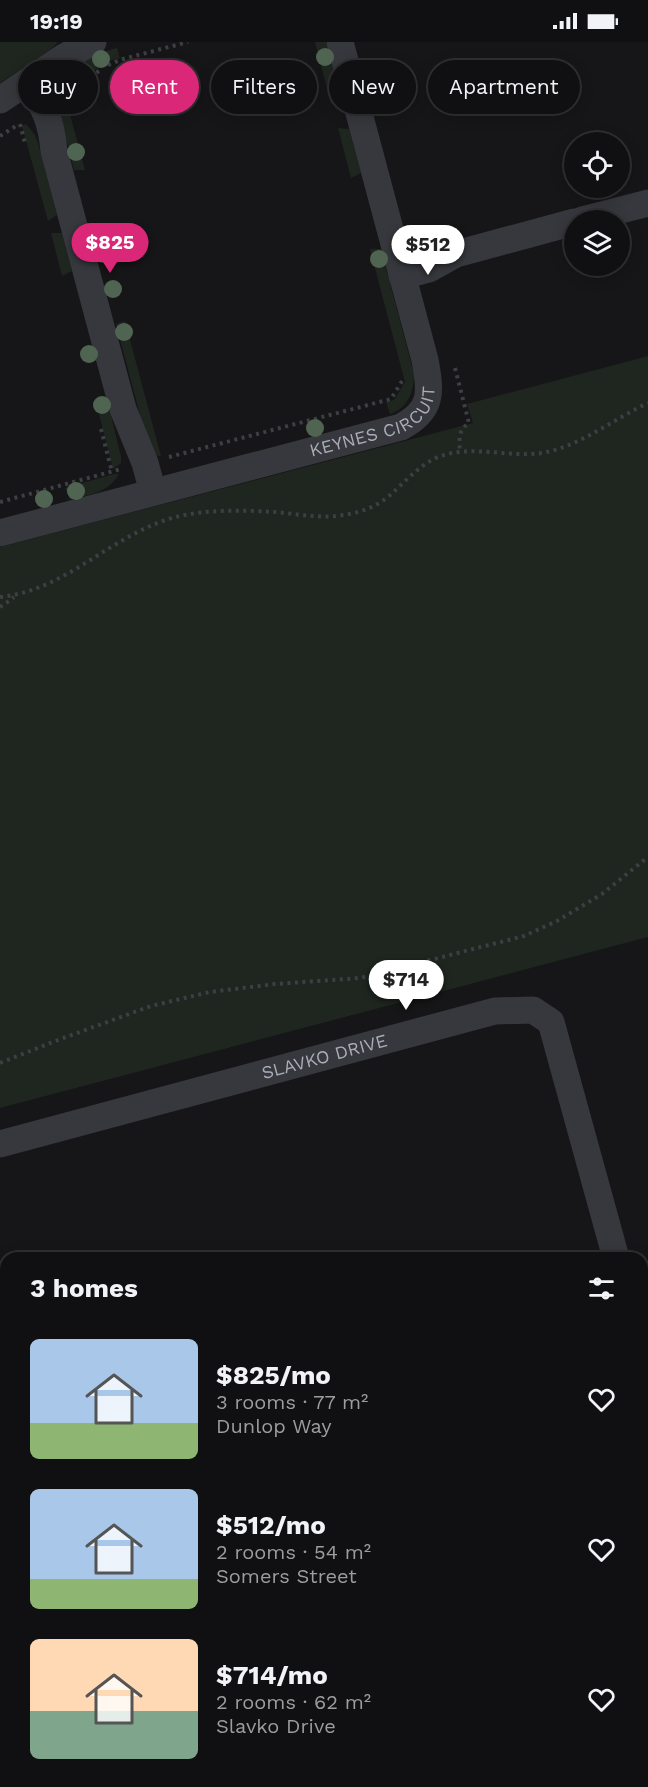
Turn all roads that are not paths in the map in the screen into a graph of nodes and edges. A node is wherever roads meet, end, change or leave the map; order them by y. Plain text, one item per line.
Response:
1 (340, 42) edge
2 (85, 44) edge
3 (13, 91) edge
4 (648, 203) edge
5 (621, 210) edge
6 (564, 225) edge
7 (400, 268) junction
8 (144, 495) junction
9 (0, 534) edge
10 (0, 1144) edge
11 (614, 1252) edge

1 - 7 street, KEYNES CIRCUIT
2 - 3 street
3 - 8 street
4 - 5 street
6 - 7 street
7 - 8 street, KEYNES CIRCUIT
8 - 9 street, KEYNES CIRCUIT
10 - 11 street, SLAVKO DRIVE

